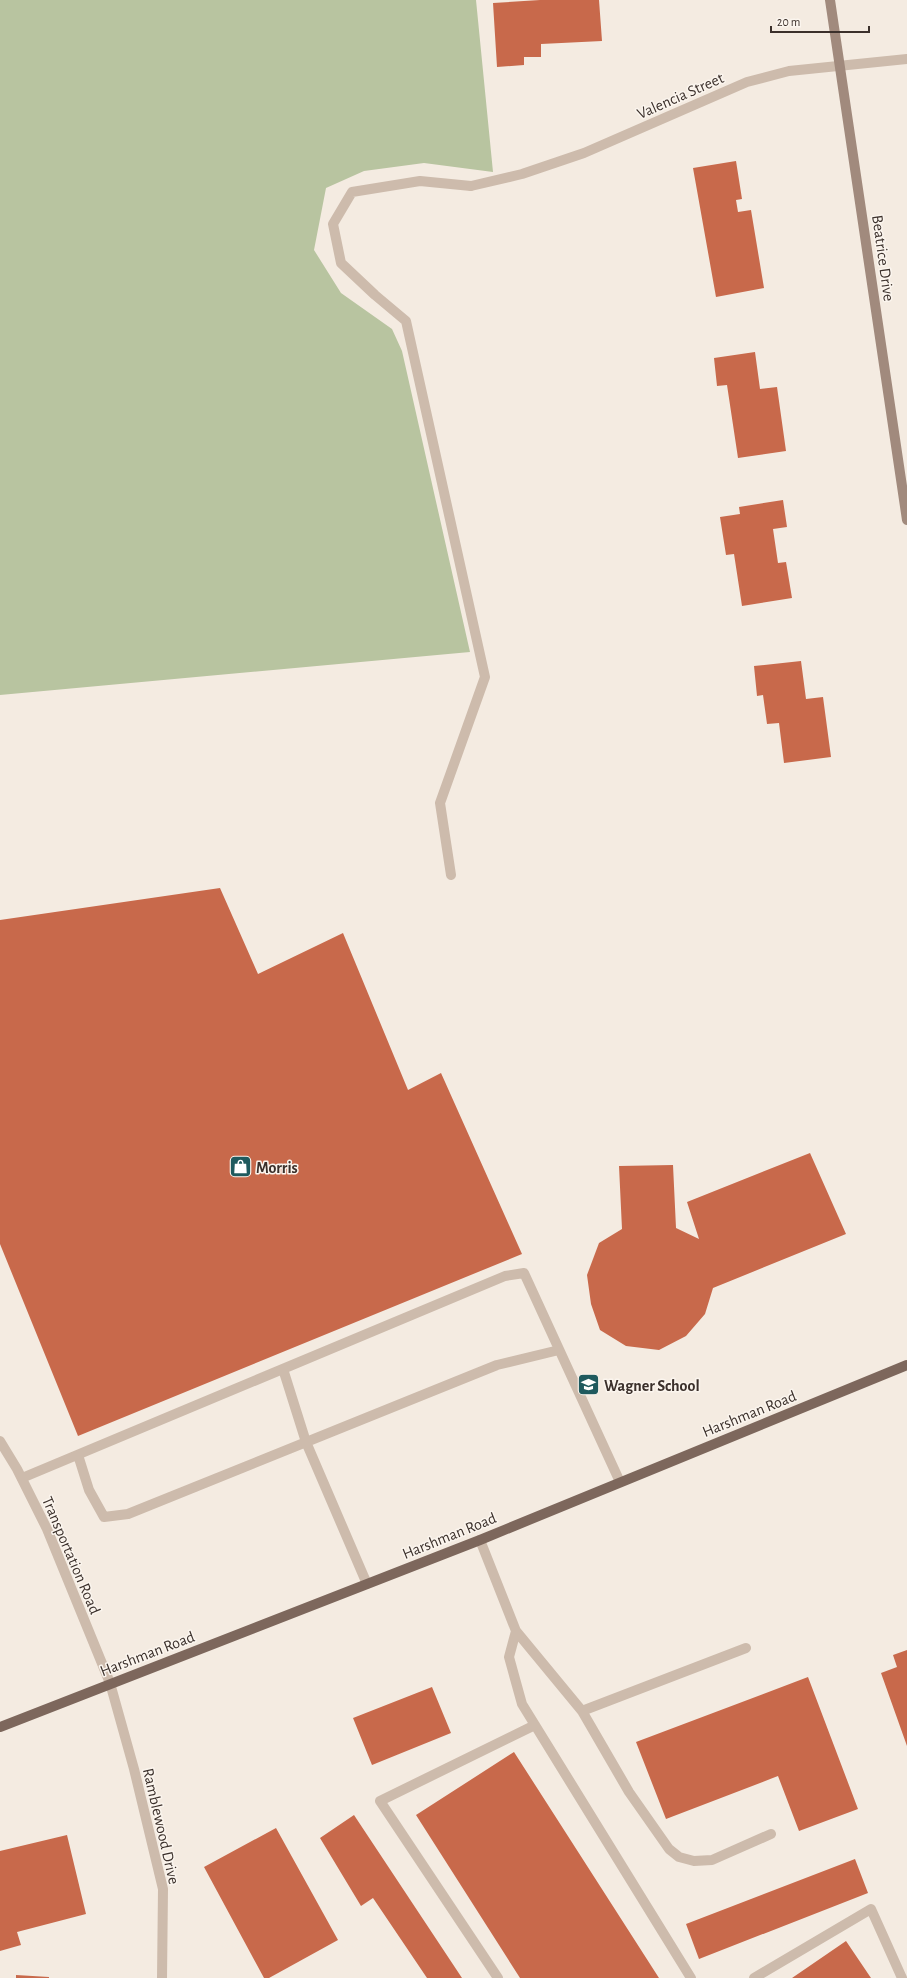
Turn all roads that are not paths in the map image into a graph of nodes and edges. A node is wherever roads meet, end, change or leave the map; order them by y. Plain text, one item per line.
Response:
1 (830, 0) edge
2 (907, 59) edge
3 (840, 66) junction
4 (907, 520) edge
5 (451, 875) dead end
6 (559, 1350) junction
7 (907, 1365) edge
8 (282, 1369) junction
9 (0, 1441) edge
10 (306, 1442) junction
11 (78, 1455) junction
12 (22, 1478) junction
13 (620, 1482) junction
14 (480, 1540) junction
15 (367, 1584) junction
16 (516, 1631) junction
17 (746, 1648) dead end
18 (110, 1683) junction
19 (582, 1711) junction
20 (535, 1726) junction
21 (0, 1727) edge
22 (771, 1834) dead end
23 (162, 1978) edge
24 (498, 1978) edge
25 (691, 1978) edge
26 (754, 1978) edge
27 (902, 1978) edge

1 - 3 street, Beatrice Drive
2 - 3 street, Valencia Street
3 - 4 street, Beatrice Drive
3 - 5 street, Valencia Street
6 - 8 street
6 - 10 street
6 - 13 street
7 - 13 main road, Harshman Road
8 - 10 street
8 - 11 street
9 - 12 street, Transportation Road
10 - 11 street
10 - 15 street
11 - 12 street
12 - 18 street, Transportation Road
13 - 14 main road, Harshman Road
14 - 15 main road, Harshman Road
14 - 16 street
15 - 18 main road, Harshman Road
16 - 19 street
16 - 20 street
17 - 19 street
18 - 21 main road, Harshman Road
18 - 23 street, Ramblewood Drive
19 - 22 street
20 - 24 street
20 - 25 street
26 - 27 street

